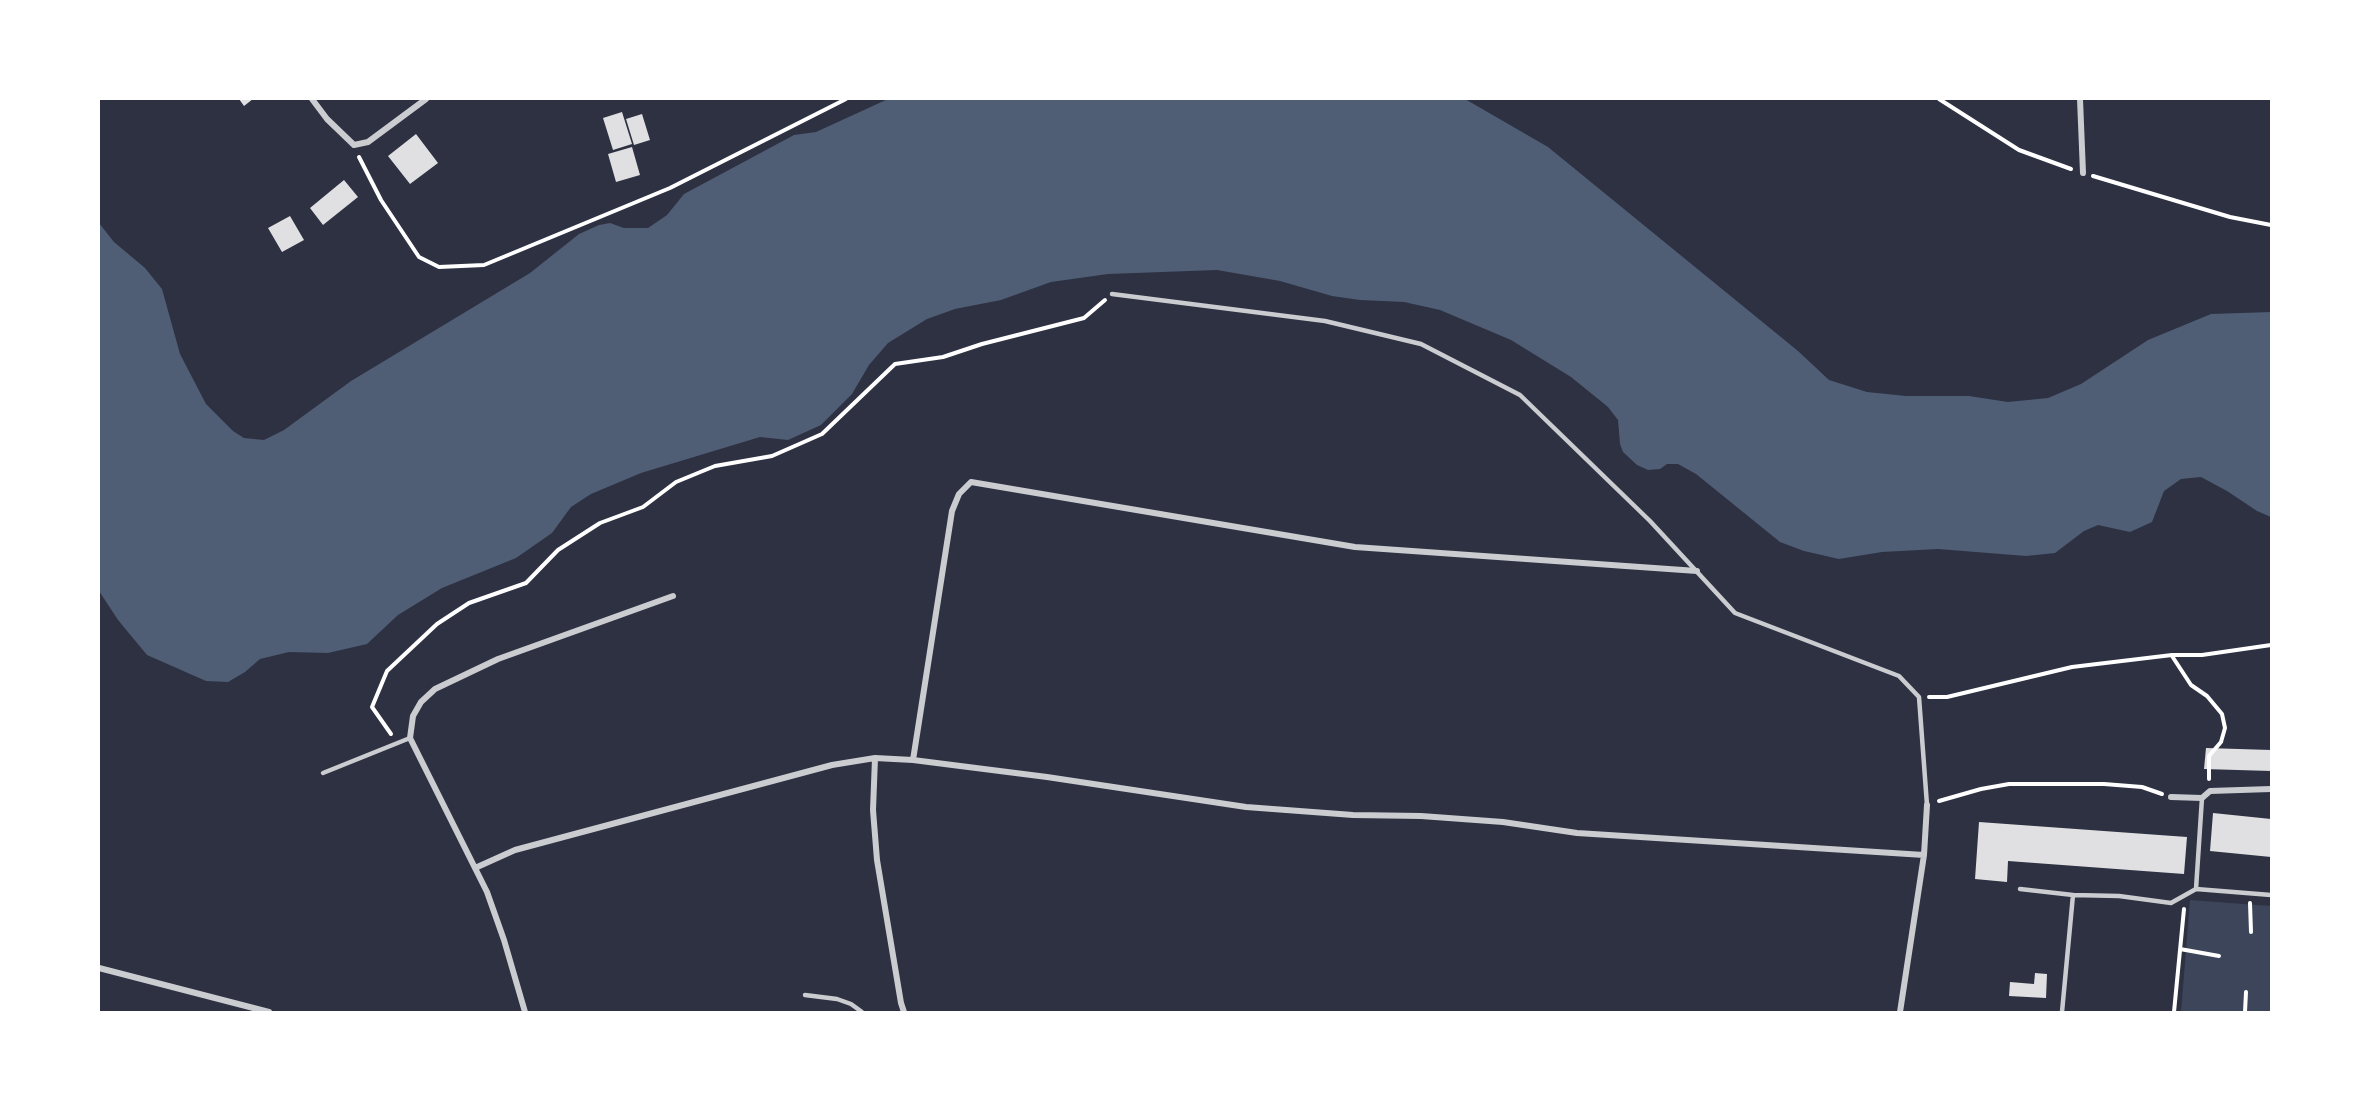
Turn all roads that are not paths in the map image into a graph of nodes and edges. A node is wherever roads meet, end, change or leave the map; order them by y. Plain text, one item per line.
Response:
1 (312, 99) edge
2 (426, 99) edge
3 (2080, 99) edge
4 (2083, 173) road end
5 (1112, 294) road end
6 (1697, 571) junction
7 (673, 596) dead end
8 (410, 738) junction
9 (875, 758) junction
10 (913, 760) junction
11 (323, 773) dead end
12 (2271, 789) edge
13 (2171, 797) road end
14 (2202, 798) junction
15 (1926, 805) joint
16 (1924, 855) junction
17 (475, 868) junction
18 (2196, 888) junction
19 (2020, 889) dead end
20 (2271, 894) edge
21 (2073, 896) junction
22 (99, 968) edge
23 (805, 995) dead end
24 (269, 1012) edge
25 (525, 1012) edge
26 (862, 1012) edge
27 (904, 1012) edge
28 (1902, 1012) edge
29 (2062, 1012) edge

1 - 2 street
3 - 4 street
5 - 6 lane
6 - 10 street
6 - 15 lane
7 - 8 street
8 - 11 lane
8 - 17 street
9 - 10 street
9 - 17 street
9 - 27 street
10 - 16 street
12 - 14 street
13 - 14 street
14 - 18 lane
15 - 16 street
16 - 28 street
17 - 25 street
18 - 20 lane
18 - 21 lane
19 - 21 lane
21 - 29 lane
22 - 24 street
23 - 26 lane

